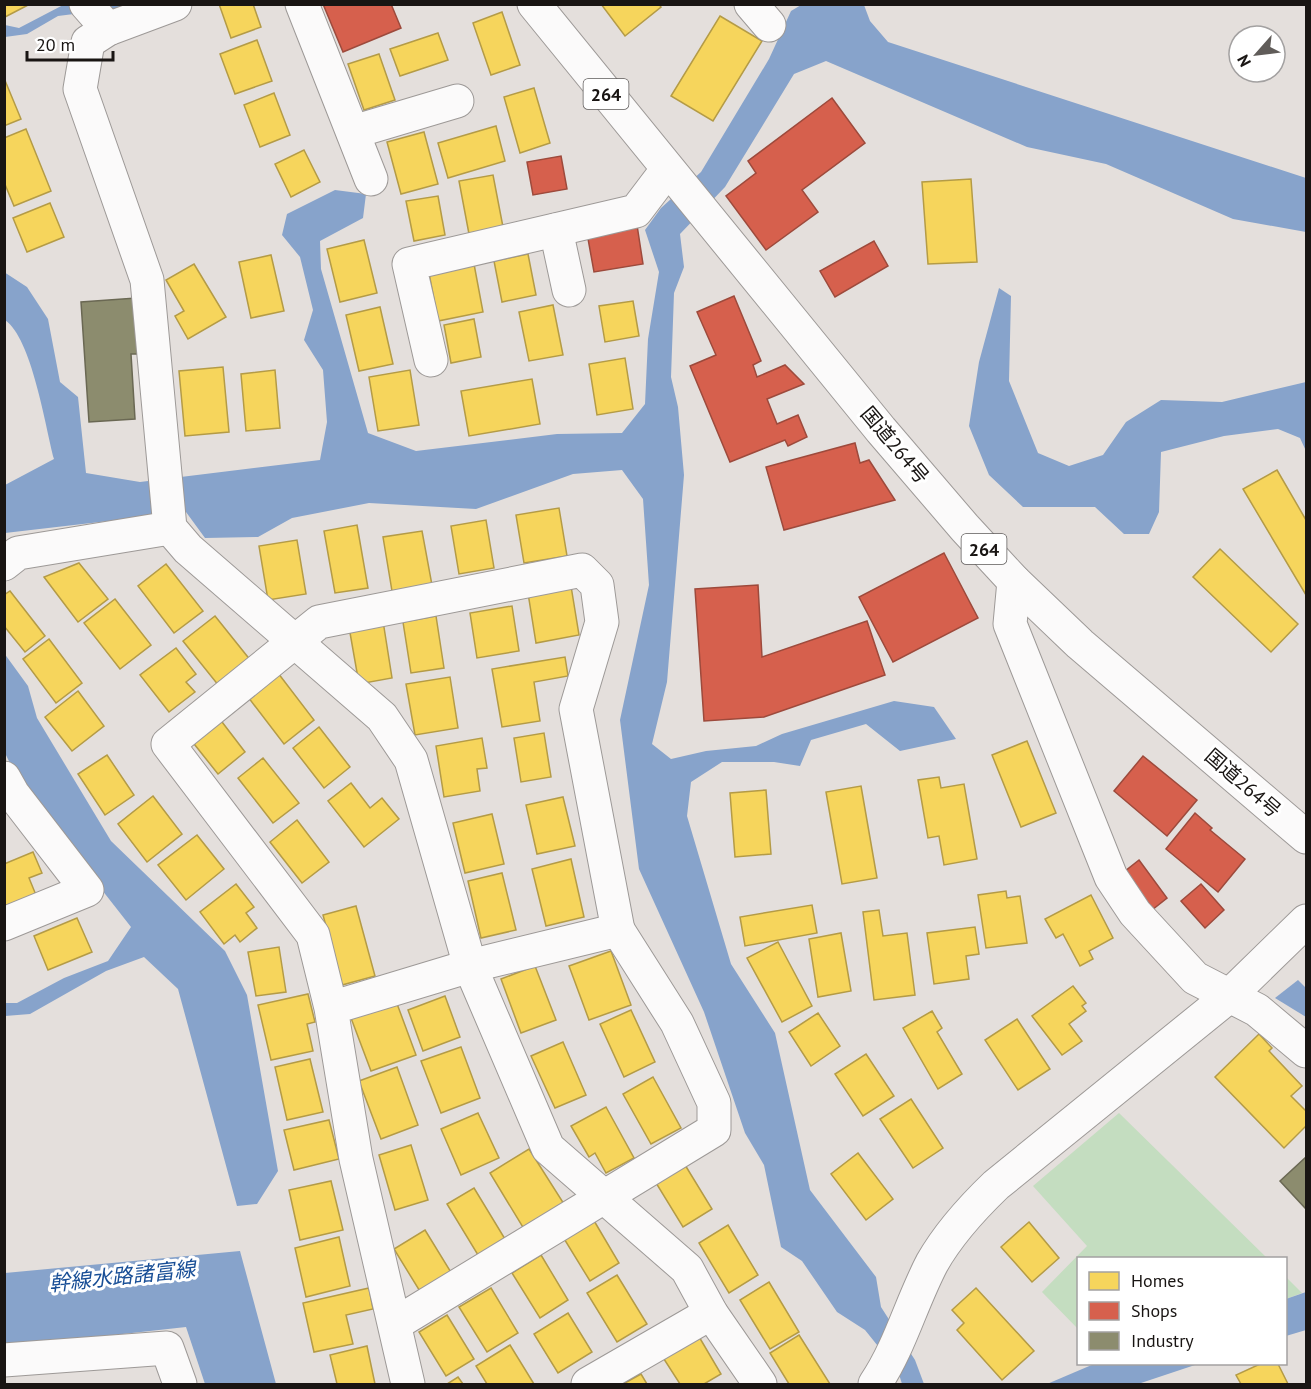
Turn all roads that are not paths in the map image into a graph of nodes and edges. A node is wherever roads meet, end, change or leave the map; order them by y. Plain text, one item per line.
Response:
1 (86, 4) edge
2 (175, 4) edge
3 (302, 4) edge
4 (534, 4) edge
5 (108, 29) junction
6 (457, 101) dead end
7 (353, 132) junction
8 (672, 176) junction
9 (372, 179) dead end
10 (555, 230) junction
11 (569, 290) dead end
12 (432, 360) dead end
13 (170, 523) junction
14 (4, 564) edge
15 (1014, 581) junction
16 (297, 642) junction
17 (4, 778) edge
18 (1306, 837) edge
19 (1306, 921) edge
20 (4, 924) edge
21 (618, 930) junction
22 (470, 966) junction
23 (1228, 997) junction
24 (331, 1008) junction
25 (1306, 1051) edge
26 (606, 1196) junction
27 (711, 1313) junction
28 (395, 1324) junction
29 (4, 1360) edge
30 (879, 1378) edge
31 (180, 1384) edge
32 (408, 1384) edge
33 (588, 1384) edge
34 (759, 1384) edge

1 - 5 main road
2 - 5 main road
3 - 7 main road
4 - 8 main road, 国道264号 / 264
5 - 13 main road
6 - 7 main road
7 - 9 main road
8 - 10 main road
8 - 15 main road, 国道264号 / 264
10 - 11 main road
10 - 12 main road
13 - 14 main road
13 - 16 main road
15 - 18 main road, 国道264号 / 264
15 - 23 main road
16 - 21 main road
16 - 22 main road
16 - 24 main road
17 - 20 main road
19 - 23 main road
21 - 22 main road
21 - 26 main road
22 - 24 main road
22 - 26 main road
23 - 25 main road
23 - 30 main road
24 - 28 main road
26 - 27 main road
26 - 28 main road
27 - 33 main road
27 - 34 main road
28 - 32 main road
29 - 31 main road

